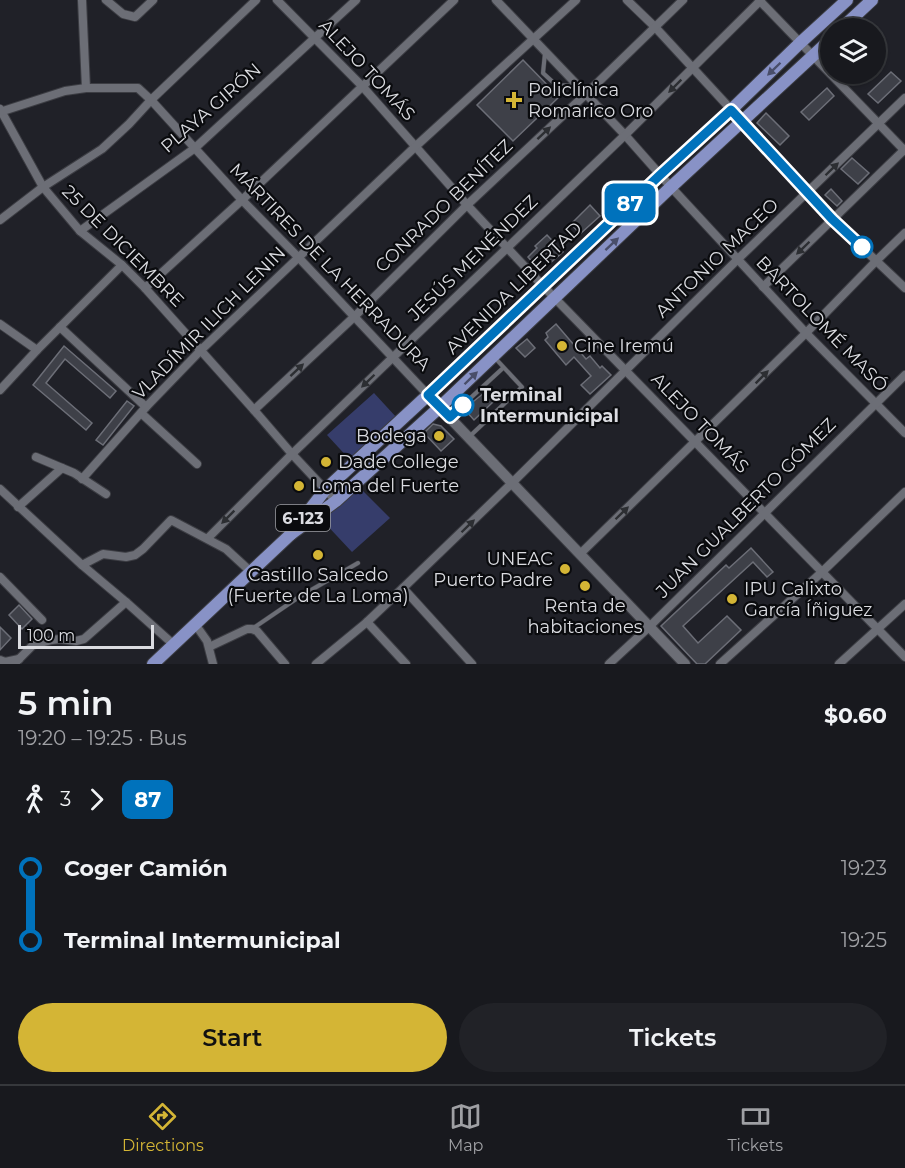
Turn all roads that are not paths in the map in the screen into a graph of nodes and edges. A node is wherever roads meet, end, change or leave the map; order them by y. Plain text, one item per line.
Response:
1 (82, 0) edge
2 (106, 0) edge
3 (153, 0) edge
4 (256, 0) edge
5 (277, 0) edge
6 (356, 0) edge
7 (454, 0) edge
8 (496, 0) edge
9 (576, 0) edge
10 (627, 0) edge
11 (682, 0) edge
12 (760, 0) edge
13 (847, 0) edge
14 (872, 0) edge
15 (853, 18) edge
16 (655, 27) junction
17 (315, 38) junction
18 (533, 40) junction
19 (800, 43) junction
20 (820, 49) edge
21 (545, 52) junction
22 (813, 56) junction
23 (692, 69) junction
24 (578, 86) junction
25 (363, 87) junction
26 (86, 88) junction
27 (586, 94) junction
28 (905, 98) edge
29 (151, 100) junction
30 (731, 110) junction
31 (0, 111) edge
32 (742, 122) junction
33 (877, 124) junction
34 (625, 135) junction
35 (416, 146) junction
36 (195, 148) junction
37 (904, 150) edge
38 (660, 175) junction
39 (43, 187) junction
40 (671, 187) junction
41 (807, 192) junction
42 (242, 200) junction
43 (467, 205) junction
44 (832, 219) junction
45 (0, 220) edge
46 (80, 231) junction
47 (905, 233) edge
48 (507, 248) junction
49 (299, 258) junction
50 (738, 260) junction
51 (877, 260) junction
52 (122, 265) junction
53 (543, 286) junction
54 (763, 287) junction
55 (145, 288) junction
56 (905, 288) edge
57 (555, 298) junction
58 (354, 317) junction
59 (0, 324) edge
60 (60, 327) junction
61 (806, 333) junction
62 (37, 350) junction
63 (201, 350) junction
64 (493, 357) junction
65 (393, 358) junction
66 (503, 368) junction
67 (626, 370) junction
68 (905, 375) edge
69 (0, 390) edge
70 (428, 395) junction
71 (876, 403) junction
72 (440, 407) junction
73 (144, 410) junction
74 (254, 410) junction
75 (450, 417) junction
76 (905, 433) edge
77 (469, 437) junction
78 (695, 442) junction
79 (292, 454) junction
80 (36, 457) dead end
81 (197, 464) dead end
82 (62, 468) junction
83 (82, 479) junction
84 (512, 483) junction
85 (325, 490) junction
86 (905, 492) edge
87 (2, 494) edge
88 (106, 494) dead end
89 (336, 501) junction
90 (18, 507) junction
91 (765, 513) junction
92 (291, 534) junction
93 (208, 538) junction
94 (580, 554) junction
95 (358, 563) dead end
96 (82, 566) junction
97 (250, 571) junction
98 (822, 572) junction
99 (0, 577) edge
100 (403, 588) junction
101 (126, 602) junction
102 (905, 604) edge
103 (42, 620) dead end
104 (367, 622) junction
105 (195, 624) junction
106 (650, 627) junction
107 (252, 629) junction
108 (878, 629) junction
109 (173, 644) junction
110 (209, 647) junction
111 (905, 657) edge
112 (0, 660) edge
113 (16, 662) edge
114 (153, 664) edge
115 (213, 664) edge
116 (285, 664) edge
117 (316, 664) edge
118 (406, 664) edge
119 (472, 664) edge
120 (609, 664) edge
121 (685, 664) edge
122 (720, 664) edge
123 (839, 664) edge

1 - 26 street
2 - 3 street
4 - 29 street
5 - 17 street, ALEJO TOMÁS
6 - 17 street, PLAYA GIRÓN
7 - 25 street
8 - 18 street, BARTOLOMÉ MASÓ
9 - 18 street, VLADÍMIR ILICH LENIN
10 - 16 street
11 - 16 street, CONRADO BENÍTEZ
12 - 19 street
12 - 23 street, JESÚS MENÉNDEZ
13 - 19 main road, AVENIDA LIBERTAD / 6-123
14 - 15 main road
16 - 23 street
16 - 27 street, CONRADO BENÍTEZ
17 - 25 street, ALEJO TOMÁS
17 - 36 street, PLAYA GIRÓN
18 - 21 street, BARTOLOMÉ MASÓ
18 - 35 street, VLADÍMIR ILICH LENIN
19 - 22 street
19 -> 30 main road, AVENIDA LIBERTAD / 6-123
20 - 22 main road, AVENIDA LIBERTAD / 6-123
21 - 24 street, BARTOLOMÉ MASÓ
21 - 24 lane
22 - 32 main road, AVENIDA LIBERTAD / 6-123
22 - 33 street
23 - 30 street
23 -> 34 street, JESÚS MENÉNDEZ
24 - 27 street, BARTOLOMÉ MASÓ
25 - 35 street, ALEJO TOMÁS
25 - 42 street
26 - 29 street
26 - 31 street
27 - 34 street, BARTOLOMÉ MASÓ
43 -> 27 street, CONRADO BENÍTEZ
28 - 33 street, ANTONIO MACEO
29 - 36 street, MÁRTIRES DE LA HERRADURA
29 - 39 street
30 - 32 street
30 - 38 main road, AVENIDA LIBERTAD / 6-123
31 - 39 street, 25 DE DICIEMBRE
32 - 40 main road, AVENIDA LIBERTAD / 6-123
32 - 41 street
33 - 37 street
41 -> 33 street, ANTONIO MACEO
34 - 38 street, BARTOLOMÉ MASÓ
34 - 48 street, JESÚS MENÉNDEZ
35 - 43 street, ALEJO TOMÁS
35 - 49 street, VLADÍMIR ILICH LENIN
36 - 42 street, MÁRTIRES DE LA HERRADURA
36 - 46 street, PLAYA GIRÓN
37 - 44 street
38 - 40 street, BARTOLOMÉ MASÓ
38 - 53 main road, AVENIDA LIBERTAD / 6-123
39 - 45 street
39 - 46 street, 25 DE DICIEMBRE
40 - 50 street, BARTOLOMÉ MASÓ
57 -> 40 main road, AVENIDA LIBERTAD / 6-123
41 - 44 street
41 - 50 street, ANTONIO MACEO
42 - 49 street, MÁRTIRES DE LA HERRADURA
42 - 55 street
43 - 48 street, ALEJO TOMÁS
43 - 58 street, CONRADO BENÍTEZ
44 - 51 street
44 -> 54 street
46 - 52 street, 25 DE DICIEMBRE
47 - 51 street
48 - 53 street, ALEJO TOMÁS
48 - 65 street, JESÚS MENÉNDEZ
49 - 58 street, MÁRTIRES DE LA HERRADURA
49 - 63 street, VLADÍMIR ILICH LENIN
50 - 54 street, BARTOLOMÉ MASÓ
50 - 67 street, ANTONIO MACEO
51 - 56 street
51 - 61 street
52 - 55 street, 25 DE DICIEMBRE
52 - 60 street
53 - 57 street, ALEJO TOMÁS
53 - 70 main road, AVENIDA LIBERTAD / 6-123
54 - 61 street, BARTOLOMÉ MASÓ
55 - 63 street, 25 DE DICIEMBRE
57 - 64 main road, AVENIDA LIBERTAD / 6-123
57 - 67 street, ALEJO TOMÁS
58 - 65 street, MÁRTIRES DE LA HERRADURA
74 -> 58 street, CONRADO BENÍTEZ
59 - 62 street
60 - 62 street
60 - 73 street
61 - 71 street, BARTOLOMÉ MASÓ
78 -> 61 street
62 - 69 street
63 - 73 street, VLADÍMIR ILICH LENIN
63 - 74 street, 25 DE DICIEMBRE
64 - 66 lane
72 -> 64 main road, AVENIDA LIBERTAD / 6-123
65 - 70 street, MÁRTIRES DE LA HERRADURA
65 -> 79 street, JESÚS MENÉNDEZ
66 - 75 lane
66 - 77 lane
67 - 78 street, ALEJO TOMÁS
67 - 84 street, ANTONIO MACEO
68 - 71 street, JUAN GUALBERTO GÓMEZ
70 - 72 street, MÁRTIRES DE LA HERRADURA
70 - 85 main road, AVENIDA LIBERTAD / 6-123
71 - 76 street, BARTOLOMÉ MASÓ
71 - 91 street, JUAN GUALBERTO GÓMEZ
72 - 75 street, MÁRTIRES DE LA HERRADURA
72 - 89 main road, AVENIDA LIBERTAD / 6-123
73 - 81 street
73 - 83 street, VLADÍMIR ILICH LENIN
74 - 79 street, 25 DE DICIEMBRE
75 - 77 street, MÁRTIRES DE LA HERRADURA
77 - 84 street, MÁRTIRES DE LA HERRADURA
78 - 91 street, ALEJO TOMÁS
94 -> 78 street
79 - 85 street, 25 DE DICIEMBRE
79 -> 93 street, JESÚS MENÉNDEZ
80 - 82 street
82 - 83 street
82 - 90 street
83 - 88 street
84 - 94 street, MÁRTIRES DE LA HERRADURA
100 -> 84 street, ANTONIO MACEO
85 - 89 street, 25 DE DICIEMBRE
85 - 92 main road, AVENIDA LIBERTAD / 6-123
86 - 98 street
87 - 90 street
89 - 92 main road, AVENIDA LIBERTAD / 6-123
90 - 96 street
91 - 98 street, ALEJO TOMÁS
91 - 106 street, JUAN GUALBERTO GÓMEZ
92 - 97 main road, AVENIDA LIBERTAD / 6-123
93 - 96 street
93 - 97 street
94 - 106 street, MÁRTIRES DE LA HERRADURA
95 - 107 lane
96 - 101 street
97 - 105 main road, AVENIDA LIBERTAD / 6-123
98 - 108 street, ALEJO TOMÁS
98 - 122 street
99 - 103 street
100 - 104 street, ANTONIO MACEO
100 - 119 street
101 - 109 street
101 - 113 street
102 - 108 street
104 - 117 street, ANTONIO MACEO
104 - 118 street
105 - 109 main road, AVENIDA LIBERTAD / 6-123
105 - 110 street
106 - 120 street, JUAN GUALBERTO GÓMEZ
106 - 121 street, MÁRTIRES DE LA HERRADURA
107 - 110 street
107 - 116 street
108 - 111 street, ALEJO TOMÁS
108 - 123 street
109 - 114 main road, AVENIDA LIBERTAD / 6-123
110 - 115 street
112 - 113 street

